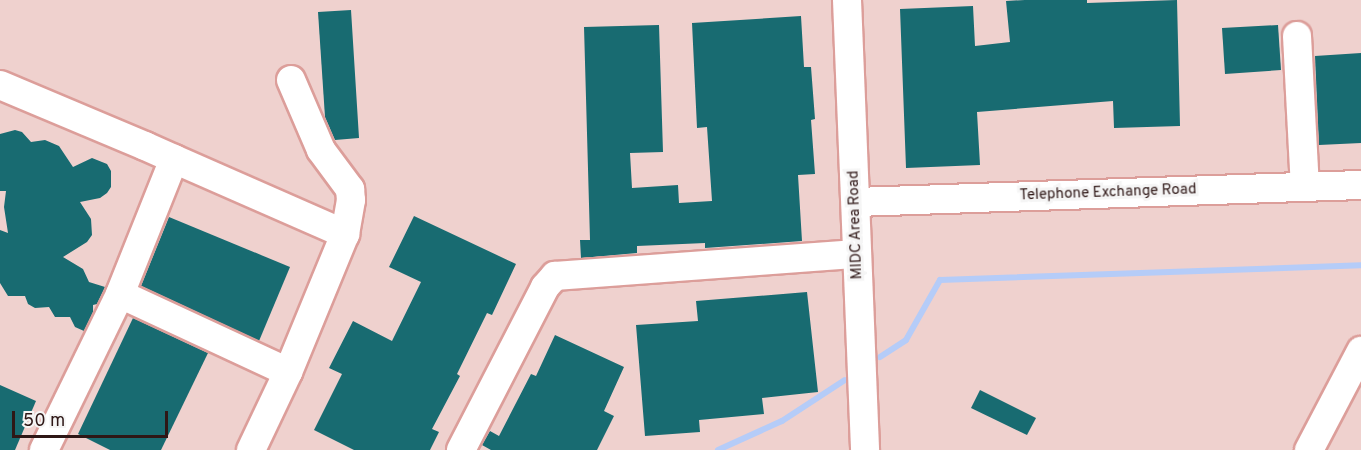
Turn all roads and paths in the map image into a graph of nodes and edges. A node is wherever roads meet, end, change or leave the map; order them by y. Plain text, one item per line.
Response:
1 (847, 0) edge
2 (1297, 36) dead end
3 (291, 80) dead end
4 (0, 85) edge
5 (174, 159) junction
6 (1361, 185) edge
7 (1305, 187) junction
8 (856, 202) junction
9 (345, 234) junction
10 (856, 254) junction
11 (120, 294) junction
12 (1361, 351) edge
13 (288, 372) junction
14 (44, 450) edge
15 (251, 450) edge
16 (461, 450) edge
17 (865, 450) edge
18 (1309, 450) edge

1 - 8 street, MIDC Area Road
2 - 7 street
3 - 9 street
4 - 5 street
5 - 9 street
5 - 11 street
6 - 7 street, Telephone Exchange Road
7 - 8 street, Telephone Exchange Road
8 - 10 street, MIDC Area Road
9 - 13 street
10 - 16 street
10 - 17 street, MIDC Area Road
11 - 13 street
11 - 14 street
12 - 18 street
13 - 15 street

